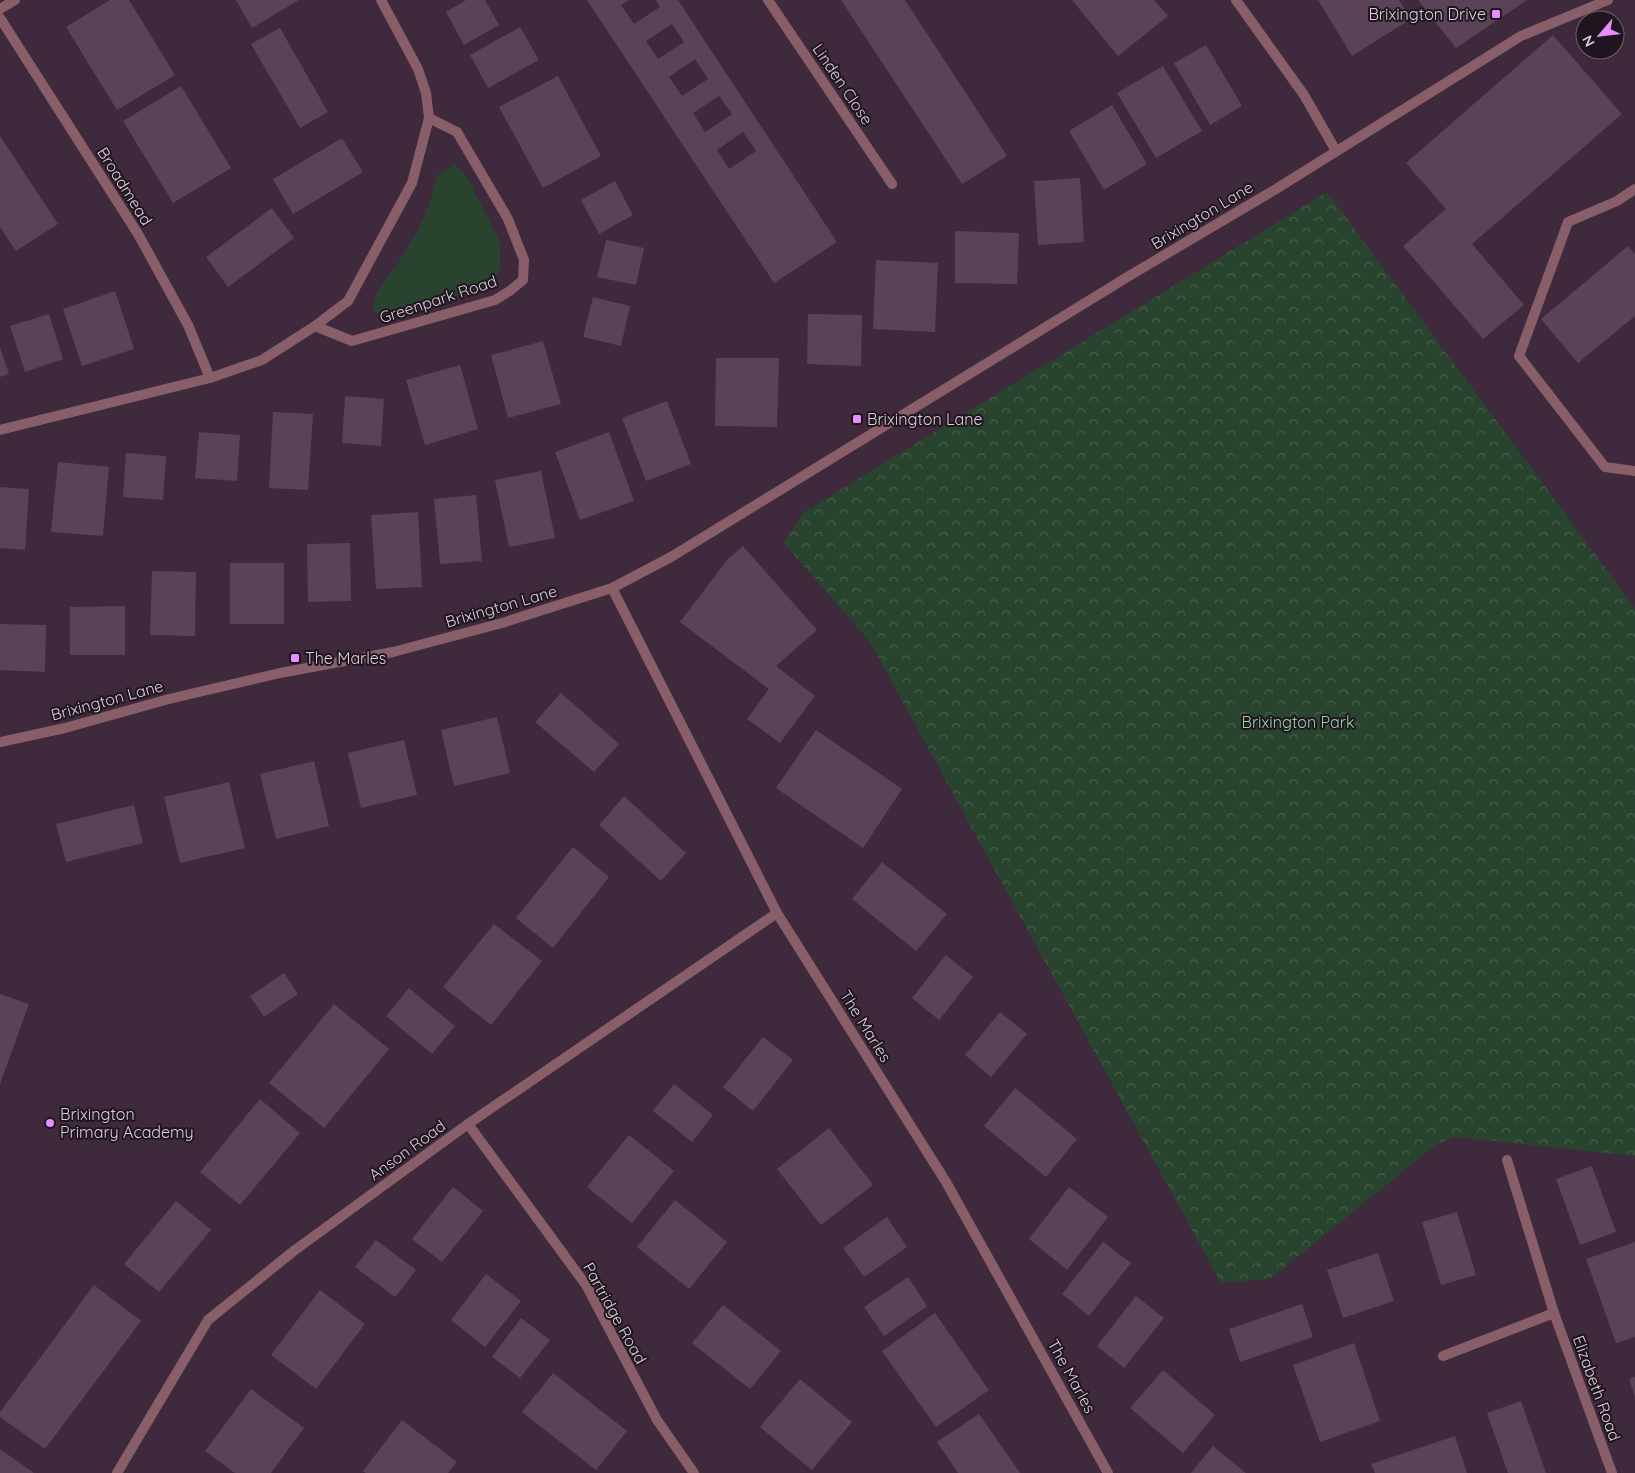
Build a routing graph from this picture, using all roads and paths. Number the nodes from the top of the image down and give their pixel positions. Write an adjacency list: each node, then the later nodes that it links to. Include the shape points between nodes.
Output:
1 (15, 0): 6 (street)
2 (381, 0): 8 (street, via 418,69 426,93)
3 (768, 0): 10 (street, Linden Close)
4 (1236, 0): 9 (street, via 1304,95)
5 (1608, 0): 9 (street, Brixington Lane, via 1521,36)
6 (0, 9)
7 (0, 18): 13 (street, Broadmead, via 138,234 188,325)
8 (429, 118): 12 (street, via 412,183 353,292 348,300); 12 (street, Greenpark Road, via 457,132 508,219 524,260 523,280 495,300 352,342)
9 (1336, 151): 16 (street, Brixington Lane, via 671,557)
10 (892, 184)
11 (1635, 189): 15 (street, via 1617,201 1568,222 1519,356 1605,468)
12 (315, 326): 13 (street, via 262,360)
13 (210, 378): 14 (street)
14 (0, 430)
15 (1635, 471)
16 (612, 588): 17 (street, Brixington Lane, via 502,623 393,652 169,699); 18 (street, The Marles)
17 (0, 742)
18 (777, 913): 19 (street, Anson Road); 25 (street, The Marles, via 946,1182)
19 (468, 1124): 23 (street, Anson Road, via 295,1250 208,1320); 24 (street, Partridge Road, via 586,1285 657,1420)
20 (1507, 1160): 21 (street, Elizabeth Road)
21 (1554, 1313): 22 (street); 26 (street, Elizabeth Road)
22 (1443, 1356)
23 (117, 1473)
24 (694, 1473)
25 (1108, 1473)
26 (1612, 1473)

